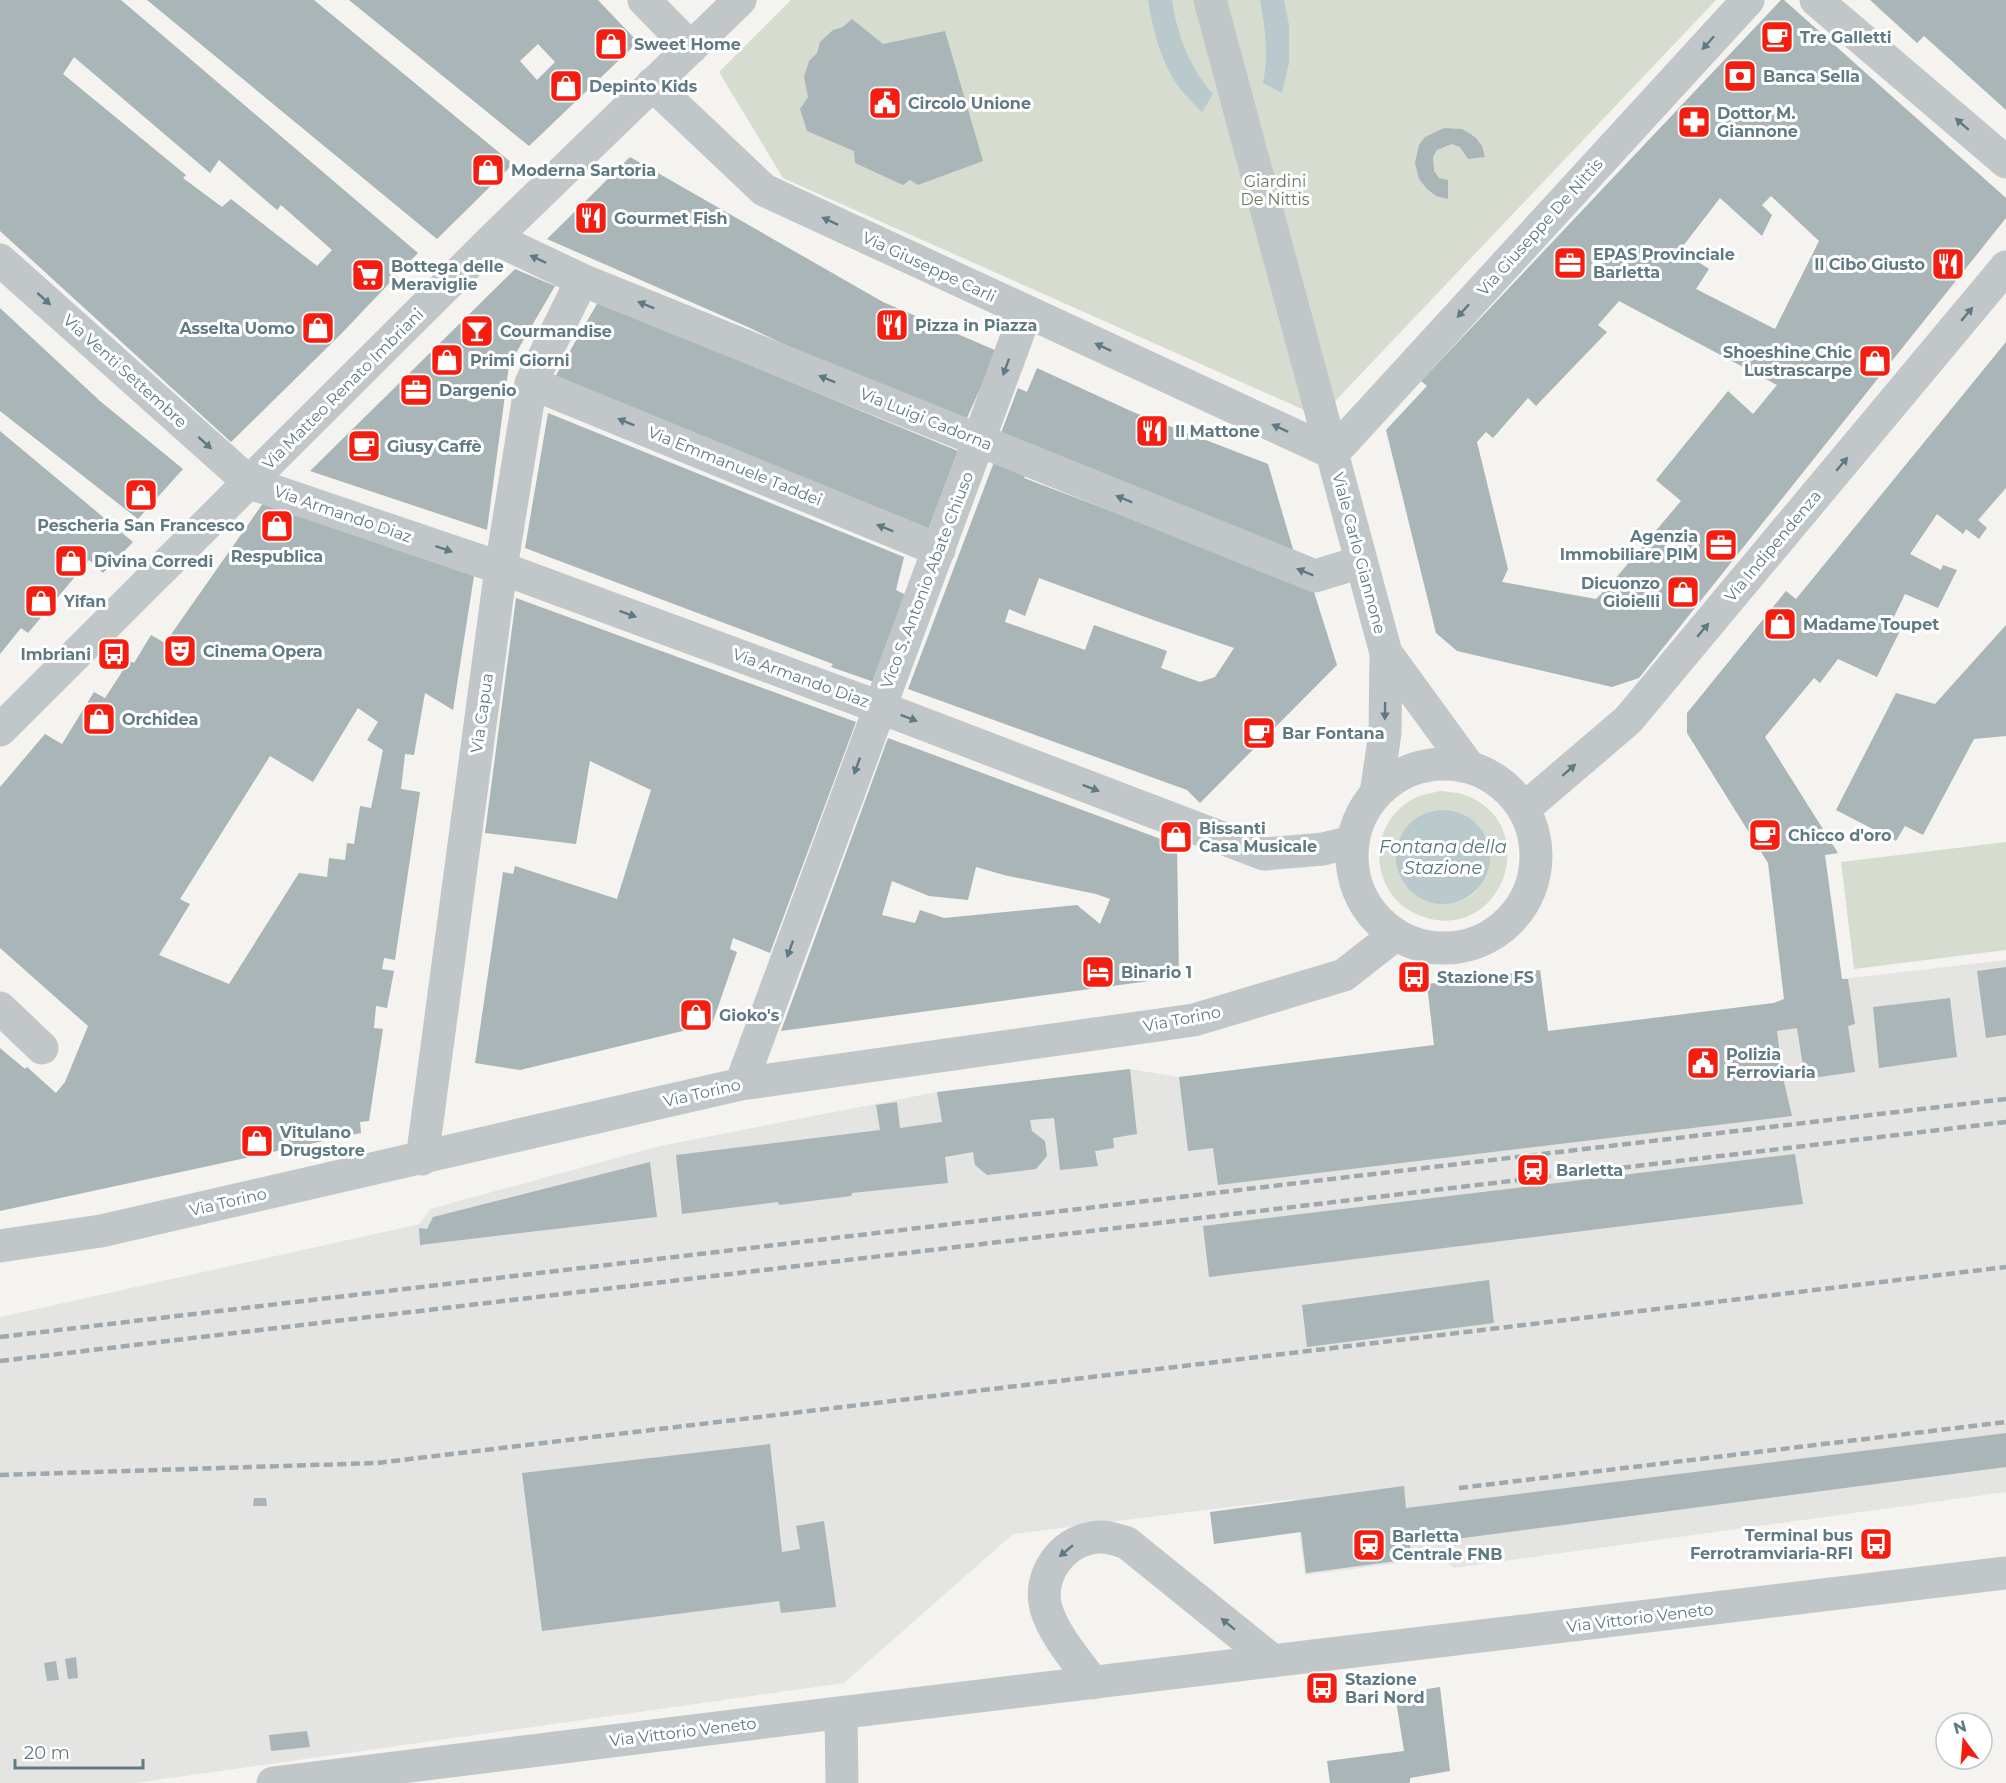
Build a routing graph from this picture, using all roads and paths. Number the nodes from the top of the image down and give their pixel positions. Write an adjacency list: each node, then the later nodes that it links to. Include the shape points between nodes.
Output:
1 (644, 0): 6 (street)
2 (740, 0): 6 (street, Via Matteo Renato Imbriani)
3 (1209, 0): 16 (street, Viale Carlo Giannone)
4 (1748, 0): 16 (street, Via Giuseppe De Nittis, one-way to 16)
5 (1816, 0): 8 (street, one-way to 5)
6 (691, 48): 7 (street, Via Matteo Renato Imbriani)
7 (652, 84): 9 (street, Via Matteo Renato Imbriani); 13 (street, Via Giuseppe Carli, one-way to 7, via 764,190)
8 (2006, 162)
9 (494, 238): 12 (street, Via Luigi Cadorna, one-way to 9); 17 (street, Via Matteo Renato Imbriani)
10 (0, 260): 17 (street, Via Venti Settembre, one-way to 17)
11 (2006, 267): 26 (street, Via Indipendenza, one-way to 11, via 1628,720)
12 (582, 279): 14 (street, Via Capua); 15 (street, Via Luigi Cadorna, one-way to 12)
13 (1026, 312): 15 (street, Vico S. Antonio Abate Chiuso, one-way to 15); 16 (street, Via Giuseppe Carli, one-way to 13)
14 (531, 383): 18 (street, Via Emmanuele Taddei, one-way to 14); 20 (street, Via Capua)
15 (978, 440): 18 (street, Vico S. Antonio Abate Chiuso); 19 (street, Via Luigi Cadorna, one-way to 15, via 1315,576)
16 (1333, 453): 19 (street, Viale Carlo Giannone)
17 (250, 483): 20 (street, Via Armando Diaz, one-way to 20); 23 (street, Via Matteo Renato Imbriani)
18 (939, 550): 22 (street, Vico S. Antonio Abate Chiuso)
19 (1361, 562): 21 (street, Viale Carlo Giannone)
20 (501, 568): 22 (street, Via Armando Diaz, one-way to 22); 32 (street, Via Capua)
21 (1386, 653): 24 (street); 25 (street, one-way to 25, via 1385,733)
22 (879, 706): 27 (street, Via Armando Diaz, one-way to 27, via 1264,854 1323,849); 31 (street, Vico S. Antonio Abate Chiuso, one-way to 31)
23 (0, 730)
24 (1469, 767): 25 (street, via 1435,764 1403,773); 26 (street, via 1491,776)
25 (1376, 794): 27 (street, via 1360,816)
26 (1525, 808): 28 (street, via 1537,849 1534,881 1521,909 1502,929 1476,943 1449,949 1420,946)
27 (1352, 842): 28 (street, via 1352,869 1360,895 1374,917)
28 (1395, 935): 31 (street, Via Torino, via 1344,975 1194,1020)
29 (0, 1008): 30 (street)
30 (42, 1048)
31 (741, 1084): 32 (street, Via Torino)
32 (422, 1159): 33 (street, Via Torino, via 101,1231)
33 (0, 1246)
34 (2006, 1573): 35 (street, Via Vittorio Veneto)
35 (1273, 1661): 36 (street, Via Vittorio Veneto); 36 (street, one-way to 36, via 1127,1543 1091,1538 1060,1555 1050,1570 1045,1589 1046,1608 1054,1626)
36 (1093, 1683): 37 (street, Via Vittorio Veneto)
37 (840, 1713): 38 (street, Via Vittorio Veneto); 39 (street)
38 (273, 1783)
39 (842, 1783)

